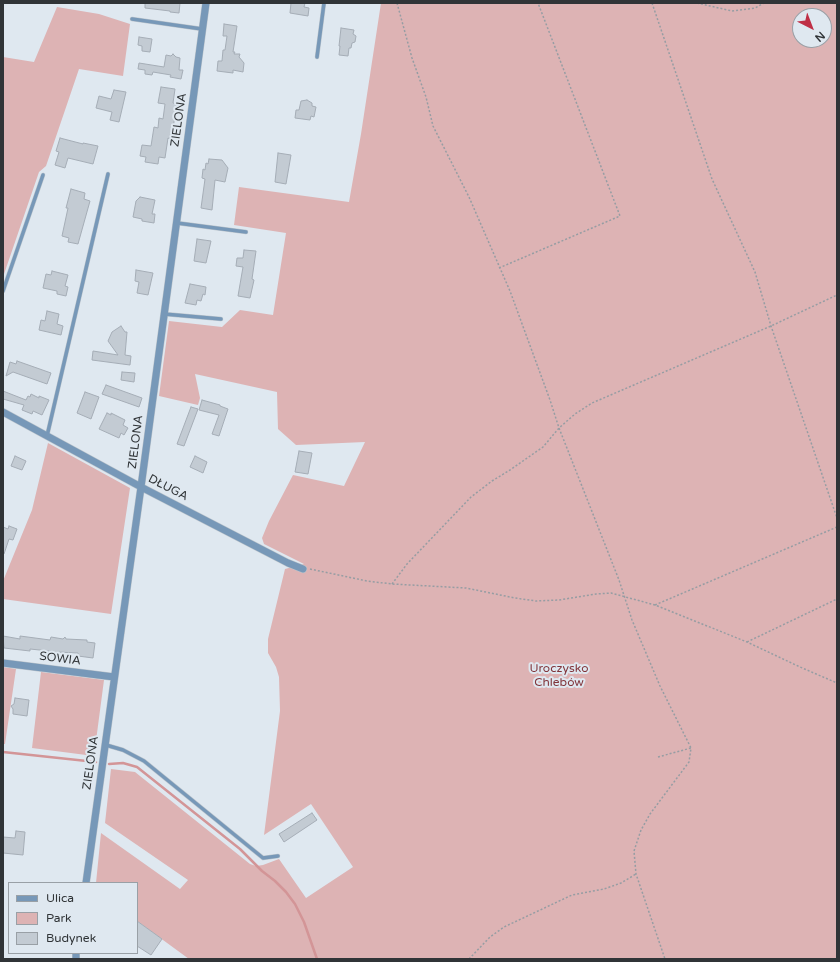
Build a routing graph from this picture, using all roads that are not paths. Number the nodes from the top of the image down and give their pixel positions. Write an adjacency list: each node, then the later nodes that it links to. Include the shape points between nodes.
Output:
1 (206, 3): 4 (street, ZIELONA)
2 (324, 3): 5 (lane)
3 (132, 19): 4 (lane)
4 (202, 29): 8 (street, ZIELONA)
5 (316, 56)
6 (108, 174): 14 (lane)
7 (43, 175): 10 (lane)
8 (176, 223): 9 (lane); 11 (street, ZIELONA)
9 (246, 232)
10 (3, 291)
11 (163, 314): 12 (lane); 15 (street, ZIELONA)
12 (221, 319)
13 (3, 412): 14 (street, DŁUGA)
14 (47, 436): 15 (street, DŁUGA)
15 (141, 487): 16 (street, DŁUGA, via 288,563); 18 (street, ZIELONA)
16 (303, 568)
17 (3, 663): 18 (street, SOWIA)
18 (114, 677): 19 (street, ZIELONA)
19 (104, 745): 20 (lane, via 123,750 144,761 263,858); 21 (street, ZIELONA)
20 (278, 856)
21 (86, 882)

